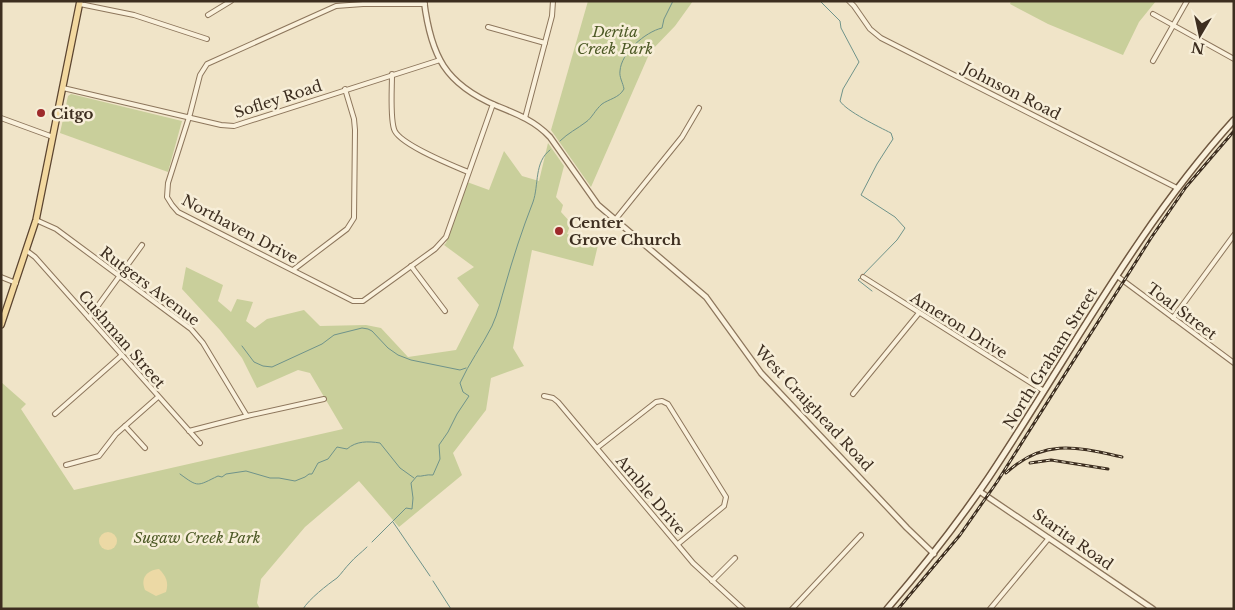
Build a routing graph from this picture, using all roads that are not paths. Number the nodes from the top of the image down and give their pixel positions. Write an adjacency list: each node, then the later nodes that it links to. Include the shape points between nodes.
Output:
1 (230, 1): 8 (street)
2 (553, 1): 12 (street)
3 (849, 1): 27 (street, Johnson Road, via 881,38)
4 (1187, 1): 9 (street)
5 (425, 2): 14 (street, West Craighead Road); 22 (street, Northaven Drive, via 336,6 211,62 200,75)
6 (80, 3): 11 (street, via 134,15); 17 (main road)
7 (1153, 14): 9 (street)
8 (208, 15)
9 (1173, 25): 13 (street); 15 (street)
10 (488, 27): 12 (street)
11 (207, 39)
12 (545, 43): 23 (street)
13 (1234, 59)
14 (440, 60): 16 (street, Sofley Road); 19 (street, West Craighead Road, via 460,86)
15 (1153, 61)
16 (392, 74): 18 (street, Sofley Road); 26 (street, via 395,133 428,154)
17 (63, 88): 22 (street, Sofley Road); 25 (main road)
18 (345, 90): 22 (street, Sofley Road, via 234,126); 34 (street, via 355,130 354,218 347,228)
19 (493, 104): 23 (street, West Craighead Road); 26 (street, Northaven Drive)
20 (699, 108): 29 (street, via 682,137)
21 (1, 118): 25 (street)
22 (189, 118): 34 (street, Northaven Drive, via 167,187 172,205 178,212)
23 (525, 118): 29 (street, West Craighead Road, via 550,137 590,196)
24 (1234, 120): 27 (main road, North Graham Street)
25 (53, 137): 28 (main road)
26 (468, 172): 33 (street, Northaven Drive, via 446,237 438,247)
27 (1177, 188): 36 (main road, North Graham Street)
28 (36, 220): 32 (main road); 35 (street, Rutgers Avenue, via 56,229)
29 (615, 220): 64 (street, West Craighead Road, via 706,297 761,373)
30 (1234, 235): 43 (street)
31 (142, 245): 35 (street)
32 (27, 251): 39 (main road); 42 (street, Cushman Street)
33 (411, 266): 34 (street, Northaven Drive, via 360,302); 40 (street)
34 (293, 270)
35 (120, 276): 42 (street); 53 (street, Rutgers Avenue, via 196,334)
36 (1117, 276): 43 (street, Toal Street); 47 (main road, North Graham Street)
37 (1, 277): 39 (street)
38 (863, 277): 41 (street, Ameron Drive)
39 (16, 283): 44 (main road)
40 (445, 311)
41 (919, 314): 47 (street, Ameron Drive); 48 (street)
42 (89, 318): 45 (street, Cushman Street)
43 (1173, 318): 46 (street, Toal Street)
44 (1, 325)
45 (122, 355): 49 (street, Cushman Street); 52 (street)
46 (1234, 363)
47 (1044, 391): 60 (main road, North Graham Street)
48 (853, 394)
49 (158, 396): 54 (street); 55 (street, Cushman Street)
50 (544, 396): 58 (street, Amble Drive, via 553,398)
51 (324, 399): 53 (street)
52 (55, 414)
53 (247, 416): 55 (street)
54 (124, 426): 57 (street); 59 (street, via 99,456)
55 (189, 431): 56 (street, Cushman Street)
56 (200, 444)
57 (144, 448)
58 (597, 448): 63 (street, Amble Drive); 63 (street, via 656,402 661,400 668,404 726,496 724,506)
59 (66, 465)
60 (979, 491): 62 (street, Starita Road); 64 (main road, North Graham Street)
61 (860, 535): 68 (street)
62 (1049, 538): 70 (street); 71 (street, Starita Road)
63 (678, 544): 66 (street, Amble Drive)
64 (934, 554): 69 (main road, North Graham Street)
65 (735, 558): 66 (street)
66 (712, 581): 67 (street, Amble Drive)
67 (743, 609)
68 (792, 609)
69 (887, 609)
70 (990, 609)
71 (1153, 609)

